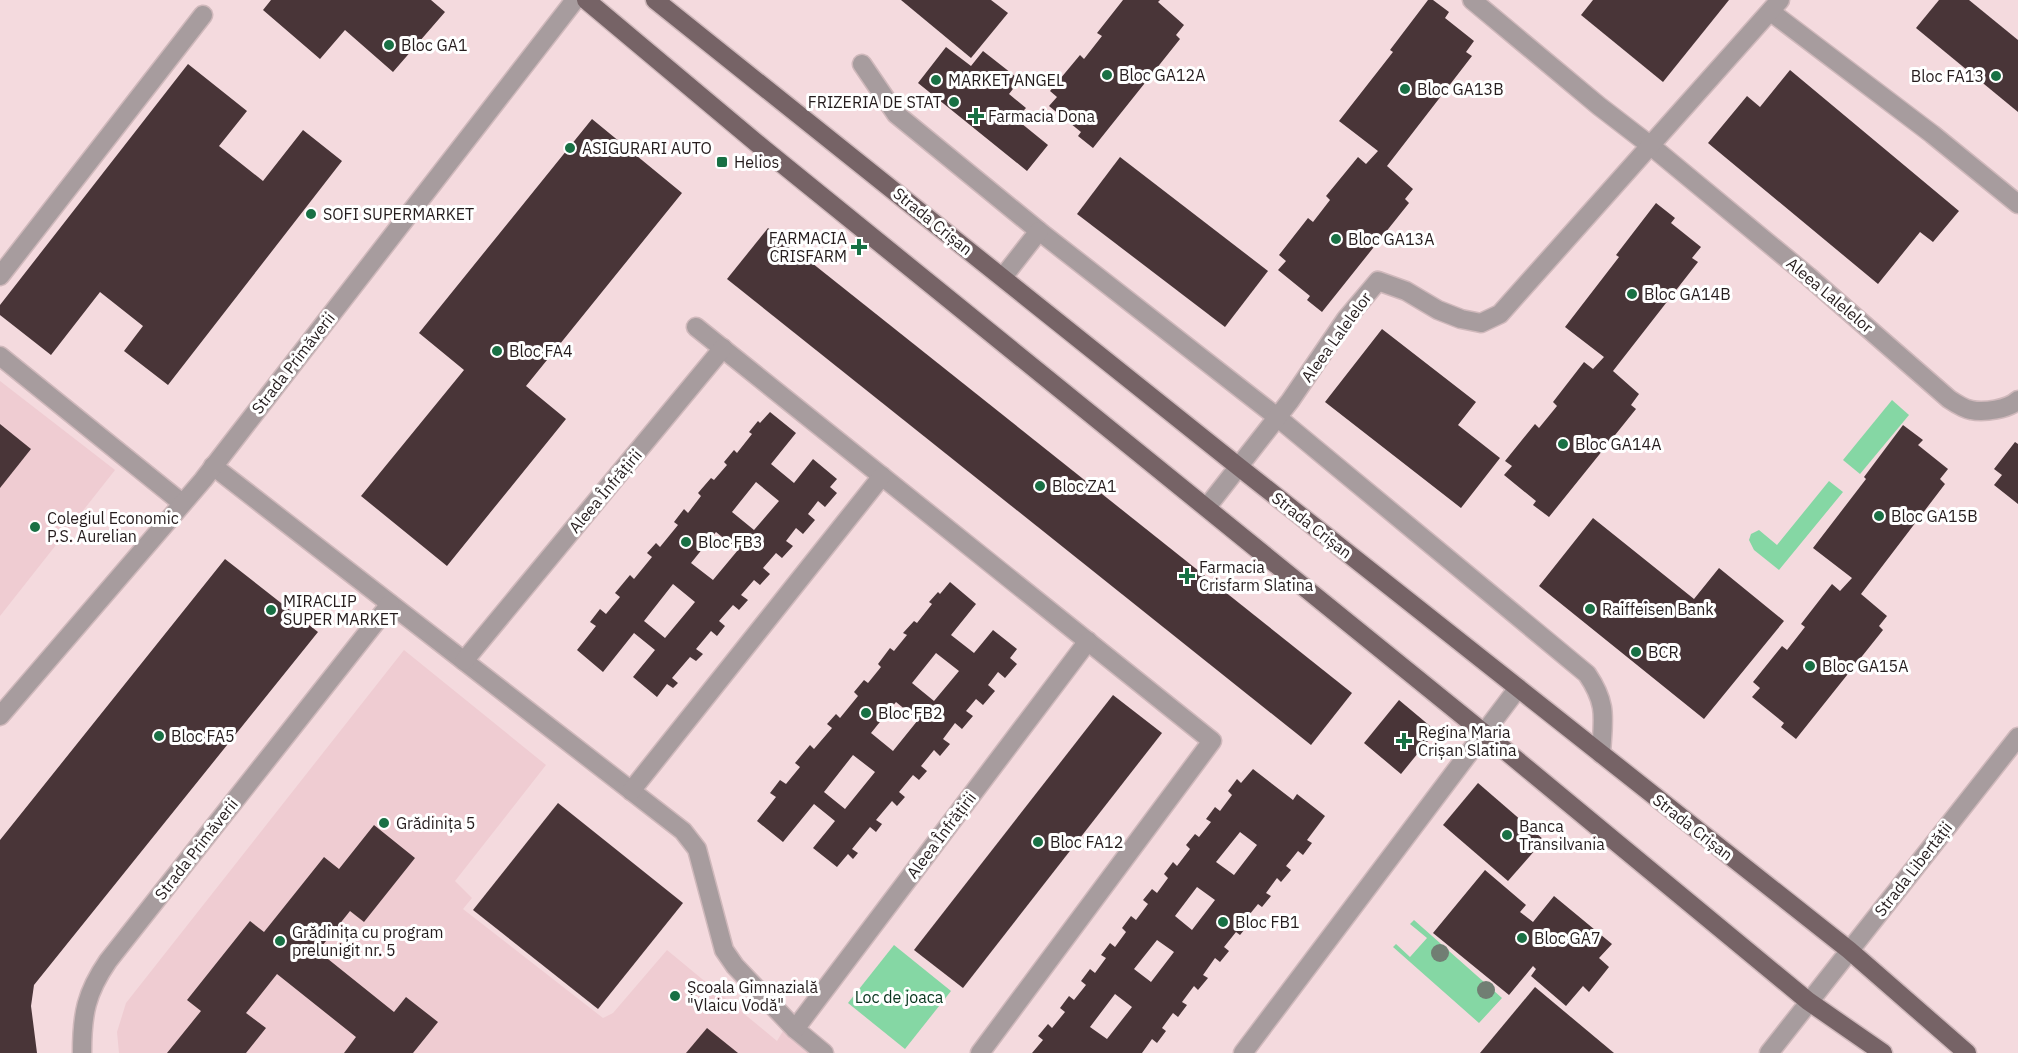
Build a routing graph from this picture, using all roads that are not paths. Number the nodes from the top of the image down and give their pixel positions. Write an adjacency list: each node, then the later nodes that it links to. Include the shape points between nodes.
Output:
1 (575, 0): 18 (street, Strada Primăverii)
2 (586, 0): 22 (main road)
3 (655, 0): 12 (main road, Strada Crișan)
4 (1472, 0): 8 (street, Aleea Lalelelor)
5 (1776, 6): 8 (street, Aleea Lalelelor); 9 (street, Aleea Lalelelor)
6 (203, 15): 11 (street)
7 (862, 64): 10 (street, via 896,114)
8 (1651, 146): 16 (street, Aleea Lalelelor, via 1949,399 1970,410 2013,405); 17 (street, Aleea Lalelelor, via 1500,314 1481,323 1461,320 1406,291 1378,282 1346,319)
9 (2018, 204)
10 (1039, 231): 12 (street); 17 (street)
11 (0, 276)
12 (1003, 277): 19 (main road, Strada Crișan)
13 (696, 327): 14 (street)
14 (723, 348): 20 (street); 25 (street, Aleea Înfrățirii)
15 (0, 356): 21 (street)
16 (2018, 400)
17 (1277, 417): 19 (street, Aleea Lalelelor); 30 (street, via 1587,674 1604,708)
18 (213, 466): 21 (street, Strada Primăverii); 23 (street)
19 (1239, 467): 22 (street, Aleea Lalelelor); 26 (main road, Strada Crișan)
20 (882, 476): 24 (street); 31 (street)
21 (182, 503): 27 (street, Strada Primăverii)
22 (1207, 507): 28 (main road)
23 (390, 604): 25 (street); 35 (street, Strada Primăverii, via 108,961 84,1010)
24 (1088, 642): 34 (street, Aleea Înfrățirii); 37 (street, via 1212,741)
25 (464, 661): 31 (street)
26 (1518, 688): 28 (street); 30 (main road, Strada Crișan)
27 (0, 716)
28 (1484, 733): 33 (main road); 38 (street)
29 (2018, 737): 32 (street, Strada Libertății)
30 (1601, 754): 32 (main road, Strada Crișan)
31 (631, 791): 34 (street, via 683,831 697,849 724,950)
32 (1849, 950): 33 (street, Strada Libertății); 41 (main road, Strada Crișan)
33 (1808, 1001): 39 (street, Strada Libertății); 40 (main road)
34 (795, 1029): 36 (street)
35 (82, 1053)
36 (824, 1053)
37 (980, 1053)
38 (1244, 1053)
39 (1769, 1053)
40 (1883, 1053)
41 (1967, 1053)

